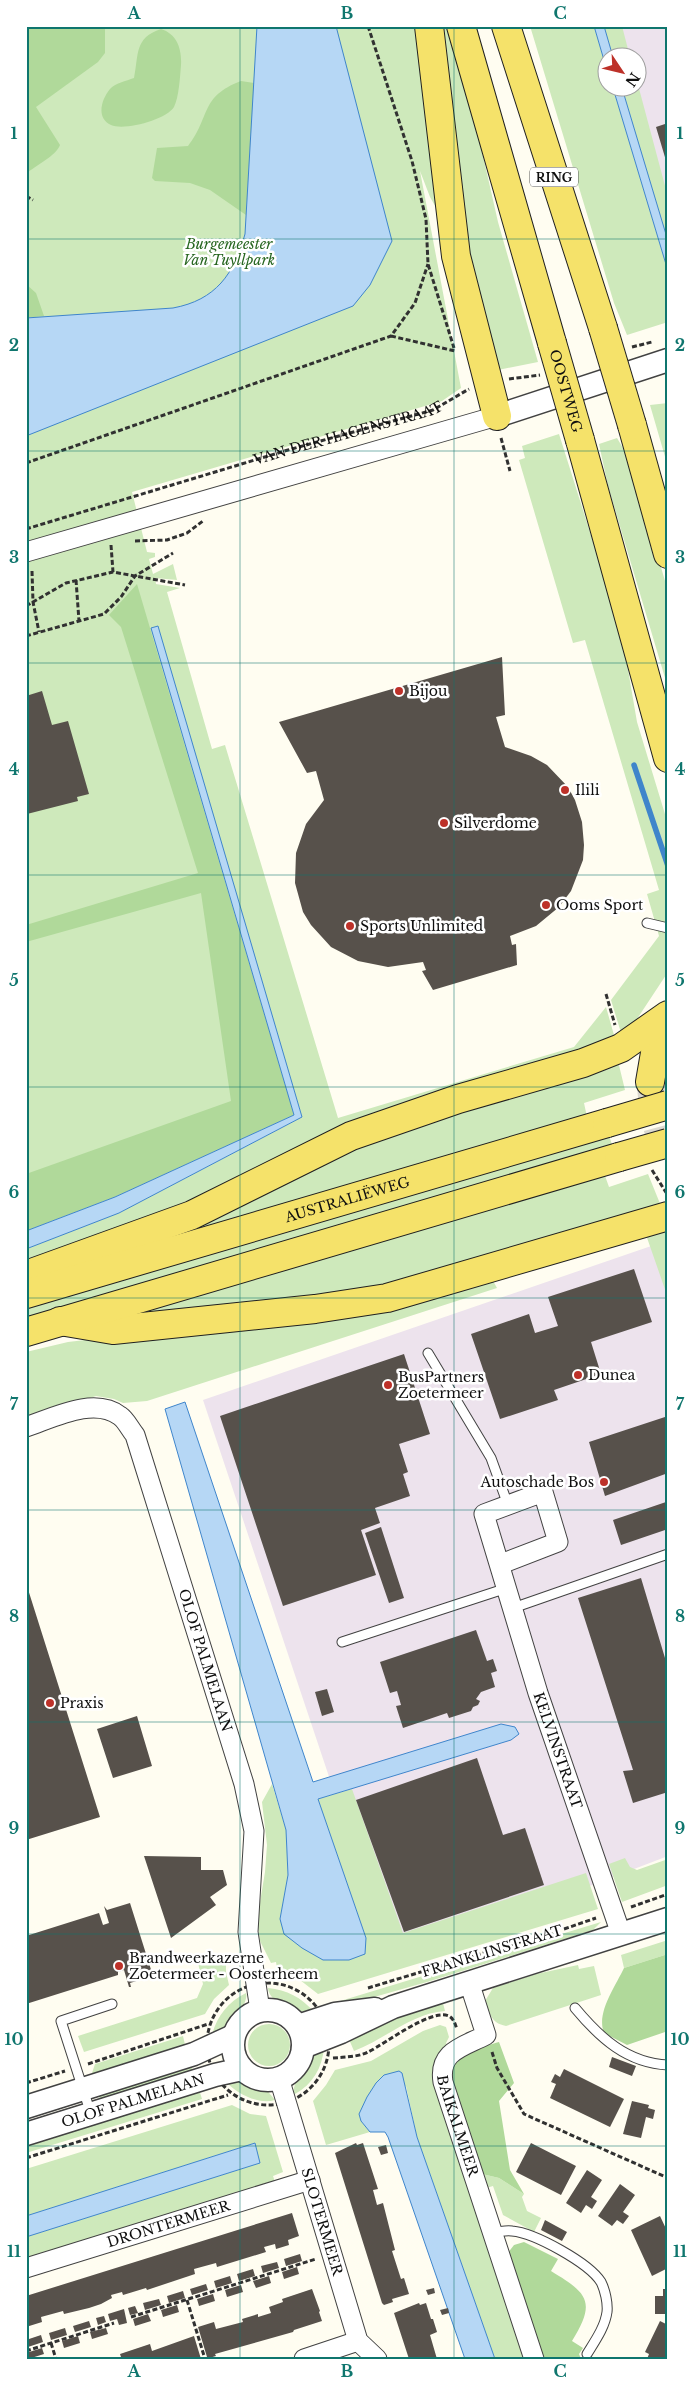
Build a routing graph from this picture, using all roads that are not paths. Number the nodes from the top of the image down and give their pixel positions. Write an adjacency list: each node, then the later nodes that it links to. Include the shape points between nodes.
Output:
1 (429, 26): 5 (main road, via 456,256)
2 (461, 26): 8 (main road, OOSTWEG, bridge)
3 (506, 26): 7 (main road, RING, bridge, via 603,328)
4 (664, 350): 5 (street, VAN DER HAGENSTRAAT)
5 (498, 425): 6 (street, VAN DER HAGENSTRAAT)
6 (26, 552)
7 (668, 554)
8 (668, 758)
9 (647, 923): 10 (lane)
10 (668, 928)
11 (668, 1017): 12 (main road, via 656,1047); 16 (main road, via 621,1048 351,1136 192,1215)
12 (650, 1082)
13 (668, 1105): 17 (main road, AUSTRALIËWEG, bridge)
14 (668, 1143): 18 (main road, bridge)
15 (668, 1216): 18 (main road, via 387,1298 315,1309 113,1330)
16 (26, 1275)
17 (26, 1294)
18 (60, 1322): 19 (main road)
19 (26, 1332)
20 (428, 1353): 22 (lane, via 491,1458)
21 (26, 1427): 33 (street, OLOF PALMELAAN, via 87,1408 108,1410 121,1416 135,1435 244,1784 254,1831 248,1932)
22 (508, 1505): 24 (street, KELVINSTRAAT, via 484,1514); 24 (street, KELVINSTRAAT, via 543,1492 558,1542)
23 (668, 1554): 26 (lane)
24 (500, 1564): 25 (street, KELVINSTRAAT)
25 (507, 1588): 26 (street, KELVINSTRAAT); 27 (lane)
26 (513, 1608): 29 (street, KELVINSTRAAT, via 538,1694)
27 (342, 1642)
28 (668, 1919): 29 (street, FRANKLINSTRAAT)
29 (621, 1934): 30 (street, FRANKLINSTRAAT)
30 (468, 1982): 35 (street, FRANKLINSTRAAT, via 393,2007 335,2014); 44 (street, BAIKALMEER, via 486,2035 450,2053 442,2072)
31 (112, 2004): 39 (lane, via 61,2021)
32 (575, 2008): 36 (lane, via 608,2043 652,2064)
33 (260, 2010): 34 (street, via 248,2015); 35 (street, via 270,2009 291,2018)
34 (233, 2036): 37 (street, via 234,2054); 39 (street, OLOF PALMELAAN, via 194,2054)
35 (300, 2036): 38 (street, via 296,2066)
36 (668, 2064)
37 (242, 2070): 38 (street, via 259,2079); 41 (street, OLOF PALMELAAN, via 215,2075)
38 (280, 2078): 43 (street, SLOTERMEER)
39 (83, 2089): 40 (street, OLOF PALMELAAN); 41 (lane)
40 (26, 2107)
41 (91, 2114): 42 (street, OLOF PALMELAAN)
42 (26, 2134)
43 (310, 2180): 45 (street, DRONTERMEER); 46 (street, SLOTERMEER)
44 (493, 2232): 47 (lane, via 511,2230 532,2236 589,2270 600,2282 607,2312 602,2329); 50 (street, BAIKALMEER)
45 (26, 2268)
46 (358, 2341): 48 (street); 49 (street)
47 (587, 2354)
48 (304, 2359)
49 (377, 2359)
50 (534, 2359)

